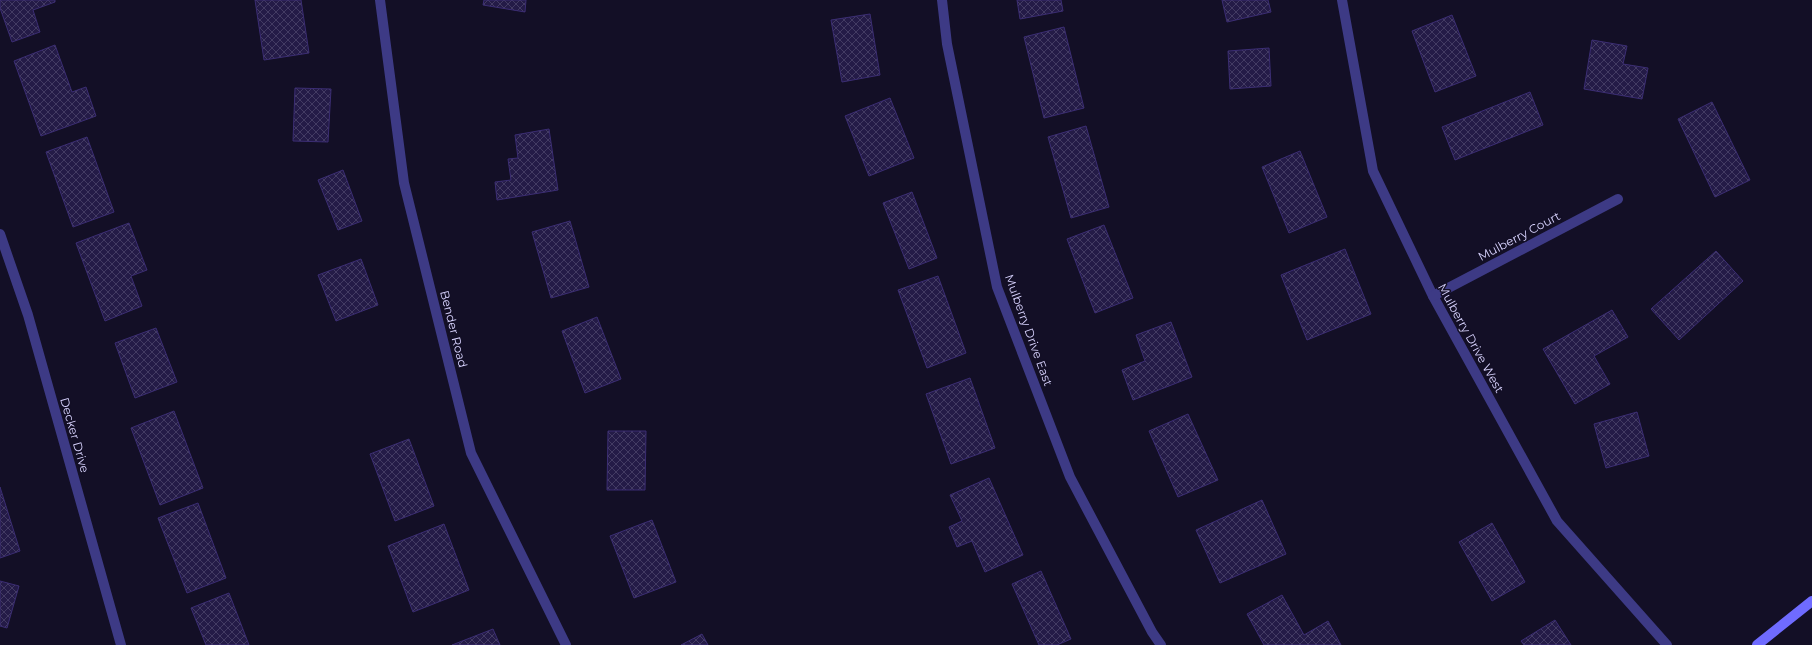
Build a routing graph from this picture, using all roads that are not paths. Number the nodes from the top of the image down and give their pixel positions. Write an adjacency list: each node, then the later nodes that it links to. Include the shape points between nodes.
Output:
1 (380, 0): 9 (street, Bender Road, via 404,183 471,453)
2 (942, 0): 10 (street, Mulberry Drive East, via 947,44 997,287 1070,477)
3 (1342, 0): 6 (street, Mulberry Drive West, via 1373,171)
4 (1618, 199): 6 (street, Mulberry Court)
5 (0, 234): 8 (street, Decker Drive, via 28,315)
6 (1433, 296): 11 (street, Mulberry Drive West, via 1557,521)
7 (1812, 601): 12 (street)
8 (121, 645)
9 (566, 645)
10 (1161, 645)
11 (1667, 645)
12 (1758, 645)

